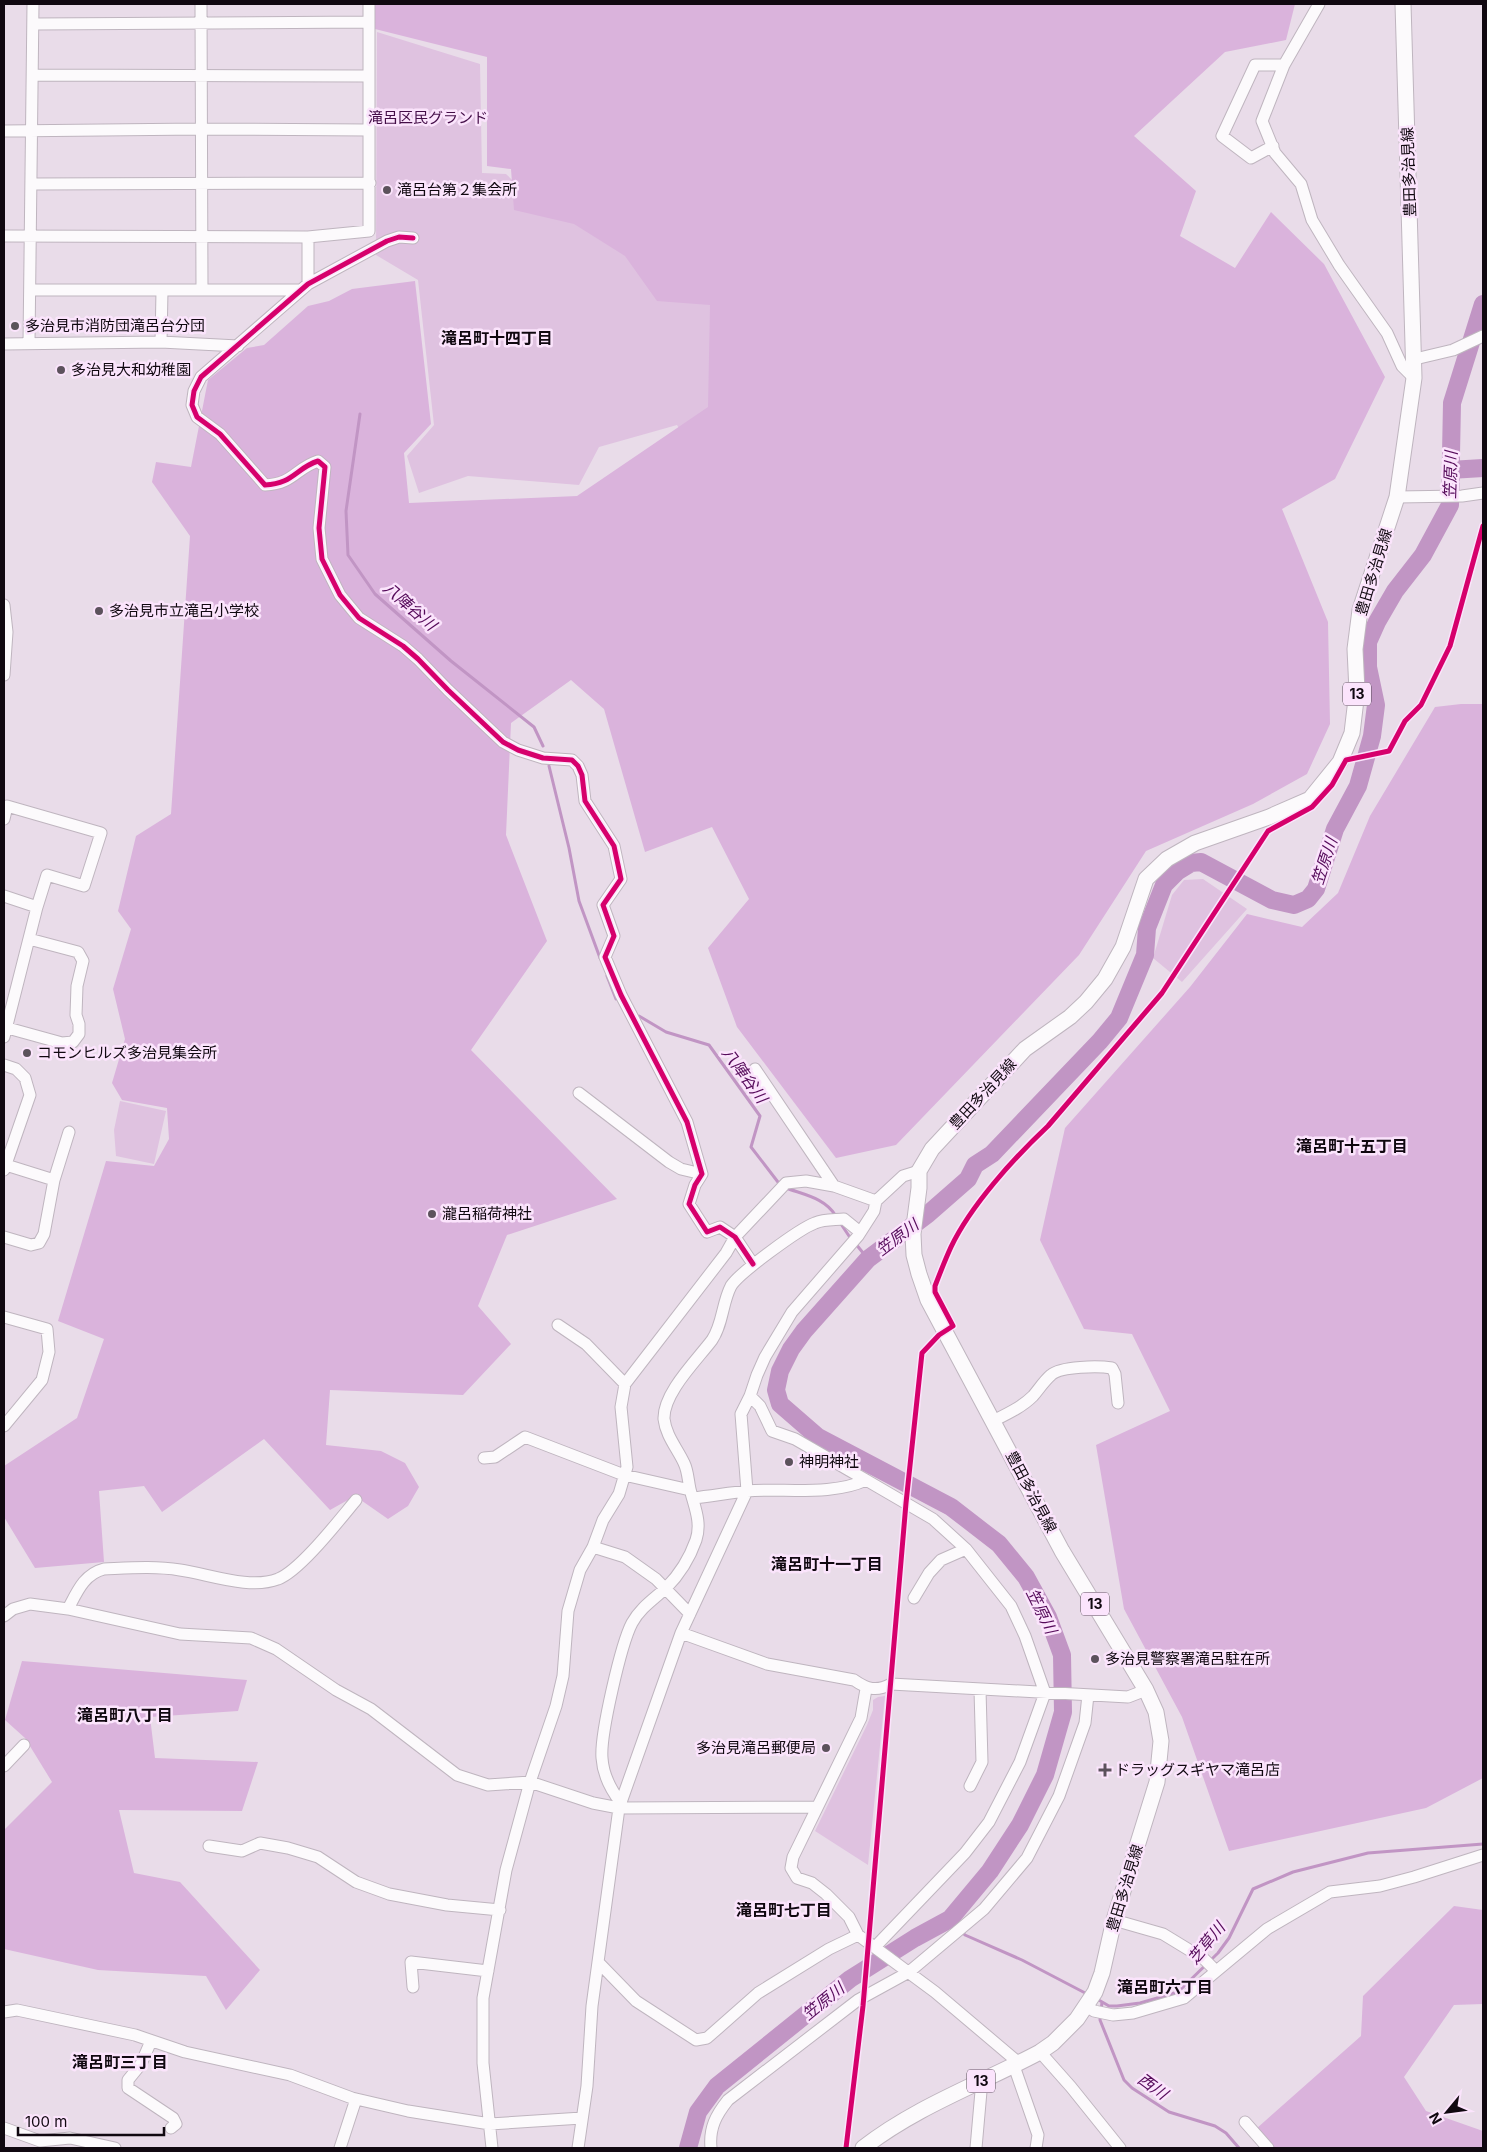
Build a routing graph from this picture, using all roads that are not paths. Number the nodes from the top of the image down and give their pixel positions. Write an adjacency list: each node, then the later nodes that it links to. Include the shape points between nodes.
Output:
1 (33, 4): 8 (street)
2 (201, 4): 6 (street)
3 (369, 4): 7 (street)
4 (1318, 4): 9 (street)
5 (1403, 4): 35 (main road, 豊田多治見線 / 13)
6 (201, 22): 7 (street); 8 (street); 11 (street)
7 (369, 22): 12 (street)
8 (34, 24): 10 (street)
9 (1284, 64): 17 (street, via 1262,120); 17 (street, via 1255,65 1222,136 1251,158)
10 (34, 75): 11 (street); 16 (street)
11 (200, 75): 12 (street); 13 (street)
12 (369, 76): 14 (street)
13 (200, 129): 14 (street); 16 (street); 18 (street)
14 (368, 130): 19 (street)
15 (4, 131): 16 (street)
16 (33, 131): 20 (street)
17 (1273, 146): 36 (street, via 1275,153 1301,184 1312,220 1321,235 1387,333 1402,366)
18 (201, 183): 19 (street); 20 (street); 24 (street)
19 (370, 183): 23 (street, via 369,231)
20 (32, 184): 22 (street)
21 (4, 236): 22 (street)
22 (31, 236): 24 (street); 27 (street)
23 (308, 237): 24 (street); 26 (street)
24 (200, 238): 28 (street)
25 (413, 238): 26 (street, via 399,237 387,241)
26 (304, 287): 28 (street); 34 (street)
27 (30, 290): 29 (street); 32 (street)
28 (202, 290): 29 (street)
29 (162, 291): 31 (street)
30 (1483, 336): 35 (street, via 1454,350)
31 (161, 342): 32 (street); 34 (street)
32 (29, 343): 33 (street)
33 (4, 344)
34 (238, 346): 52 (street, via 201,377 192,405 197,417 220,434 265,486 279,485 318,461 324,467 319,528 322,559 340,595 359,618 403,646 503,742 543,758 572,760 578,766 584,800 614,846 621,879 603,905 614,936 606,957 621,995 687,1122)
35 (1415, 360): 36 (main road, 豊田多治見線 / 13)
36 (1414, 378): 38 (main road, 豊田多治見線 / 13)
37 (1483, 493): 38 (street)
38 (1398, 497): 51 (main road, 豊田多治見線 / 13, via 1360,610 1352,733 1340,762 1310,799 1269,817 1194,842 1167,859 1146,880 1124,947 1105,979 1070,1017 1025,1049 991,1083 932,1149)
39 (4, 605): 40 (street, via 7,632)
40 (4, 675)
41 (4, 819): 43 (street, via 7,806 101,833 84,886 47,875)
42 (4, 896): 43 (street)
43 (37, 907): 44 (street)
44 (29, 939): 45 (street); 45 (street, via 78,952 83,961 77,986 79,1034 73,1042 62,1044)
45 (5, 1031)
46 (4, 1064): 50 (street, via 26,1078 30,1095)
47 (755, 1069): 54 (street)
48 (579, 1093): 52 (street, via 668,1162)
49 (69, 1132): 53 (street)
50 (5, 1168): 53 (street)
51 (919, 1171): 55 (street, via 903,1176); 65 (main road, 豊田多治見線 / 13, via 913,1234 919,1274 928,1300)
52 (702, 1174): 57 (street, via 689,1204 707,1232 720,1227)
53 (54, 1180): 56 (street, via 44,1234 39,1243 31,1245)
54 (834, 1186): 55 (street); 57 (street, via 806,1181 781,1187)
55 (876, 1201): 58 (street, via 874,1211)
56 (4, 1237)
57 (735, 1237): 59 (street); 62 (street)
58 (856, 1237): 59 (street, via 844,1218 824,1219 812,1223); 63 (street, via 792,1312 761,1366)
59 (753, 1264): 71 (street, via 731,1286 714,1337 667,1402 664,1416 666,1432 685,1466)
60 (4, 1317): 66 (street, via 48,1329 49,1352 42,1380)
61 (558, 1324): 62 (street, via 586,1344)
62 (625, 1384): 68 (street, via 621,1407 627,1467)
63 (750, 1396): 69 (street, via 760,1406 772,1431 795,1439); 70 (street, via 741,1414)
64 (1118, 1403): 65 (street, via 1112,1368 1058,1371 1051,1374 1032,1397)
65 (993, 1421): 83 (main road, 豊田多治見線 / 13, via 1062,1551)
66 (5, 1423)
67 (484, 1458): 68 (street, via 495,1457 526,1438)
68 (624, 1476): 71 (street); 73 (street, via 619,1494 603,1520)
69 (866, 1480): 70 (street, via 855,1485 826,1488); 74 (street, via 927,1514)
70 (747, 1491): 71 (street); 78 (street)
71 (692, 1494): 75 (street, via 699,1522 696,1539 679,1572)
72 (356, 1500): 77 (street, via 322,1540 279,1579 236,1581 179,1569 104,1569 93,1572 82,1583)
73 (593, 1547): 75 (street, via 625,1557); 88 (street, via 580,1570 568,1611 563,1676)
74 (966, 1549): 76 (street, via 941,1560); 84 (street, via 1011,1606)
75 (665, 1588): 78 (street); 90 (street, via 651,1599 632,1623 603,1734 602,1761)
76 (914, 1598)
77 (68, 1609): 79 (street, via 30,1604 13,1609); 88 (street, via 180,1634 251,1638 276,1649 336,1690 371,1709 457,1775 488,1785)
78 (690, 1614): 80 (street)
79 (4, 1616)
80 (681, 1633): 81 (street, via 767,1664 854,1680); 90 (street)
81 (866, 1689): 82 (street, via 884,1688 891,1684); 91 (street, via 861,1718)
82 (980, 1690): 84 (street); 89 (street, via 982,1762)
83 (1146, 1690): 85 (street, via 1128,1697); 95 (main road, 豊田多治見線 / 13, via 1156,1712 1161,1741 1158,1782)
84 (1045, 1693): 85 (street); 97 (street, via 1020,1762 989,1822 965,1853)
85 (1088, 1695): 101 (street, via 1082,1732 1059,1796 1021,1865 984,1909)
86 (24, 1745): 87 (street)
87 (4, 1766)
88 (530, 1782): 90 (street, via 593,1803); 94 (street, via 506,1870)
89 (970, 1786)
90 (620, 1806): 91 (street); 98 (street)
91 (816, 1807): 96 (street, via 791,1868 797,1878 812,1883 826,1894 849,1917)
92 (209, 1846): 94 (street, via 242,1851 260,1843 288,1848 318,1857 356,1882 389,1894 447,1905)
93 (1483, 1855): 99 (street, via 1414,1878 1330,1892)
94 (500, 1910): 100 (street)
95 (1114, 1920): 99 (street, via 1163,1934); 103 (main road, 豊田多治見線 / 13, via 1102,1973)
96 (858, 1935): 97 (street); 98 (street, via 758,1992 706,2038 696,2040 636,2002)
97 (875, 1947): 101 (street)
98 (599, 1963): 110 (street)
99 (1211, 1965): 103 (street, via 1184,1998 1133,2013 1106,2014)
100 (488, 1971): 102 (street, via 411,1962); 112 (street, via 482,1998 483,2063)
101 (909, 1972): 107 (street); 119 (street, via 858,2000 734,2094 714,2120)
102 (412, 1987)
103 (1091, 2003): 106 (main road, 豊田多治見線 / 13, via 1065,2032)
104 (4, 2012): 105 (street, via 17,2010)
105 (151, 2040): 109 (street, via 184,2052 290,2075); 114 (street, via 141,2064 128,2080 128,2088 173,2118 176,2124)
106 (1040, 2052): 107 (main road, 豊田多治見線 / 13); 123 (street)
107 (1017, 2064): 108 (main road, 豊田多治見線 / 13); 122 (street, via 1038,2135)
108 (982, 2080): 120 (main road, 豊田多治見線 / 13, via 922,2108 888,2128); 121 (street)
109 (356, 2099): 112 (street); 116 (street)
110 (582, 2118): 112 (street); 118 (street)
111 (1245, 2122): 124 (street)
112 (490, 2124): 117 (street)
113 (4, 2128): 115 (street, via 40,2141 70,2138)
114 (172, 2128)
115 (115, 2148)
116 (340, 2148)
117 (492, 2148)
118 (578, 2148)
119 (711, 2148)
120 (863, 2148)
121 (976, 2148)
122 (1036, 2148)
123 (1120, 2148)
124 (1268, 2148)

